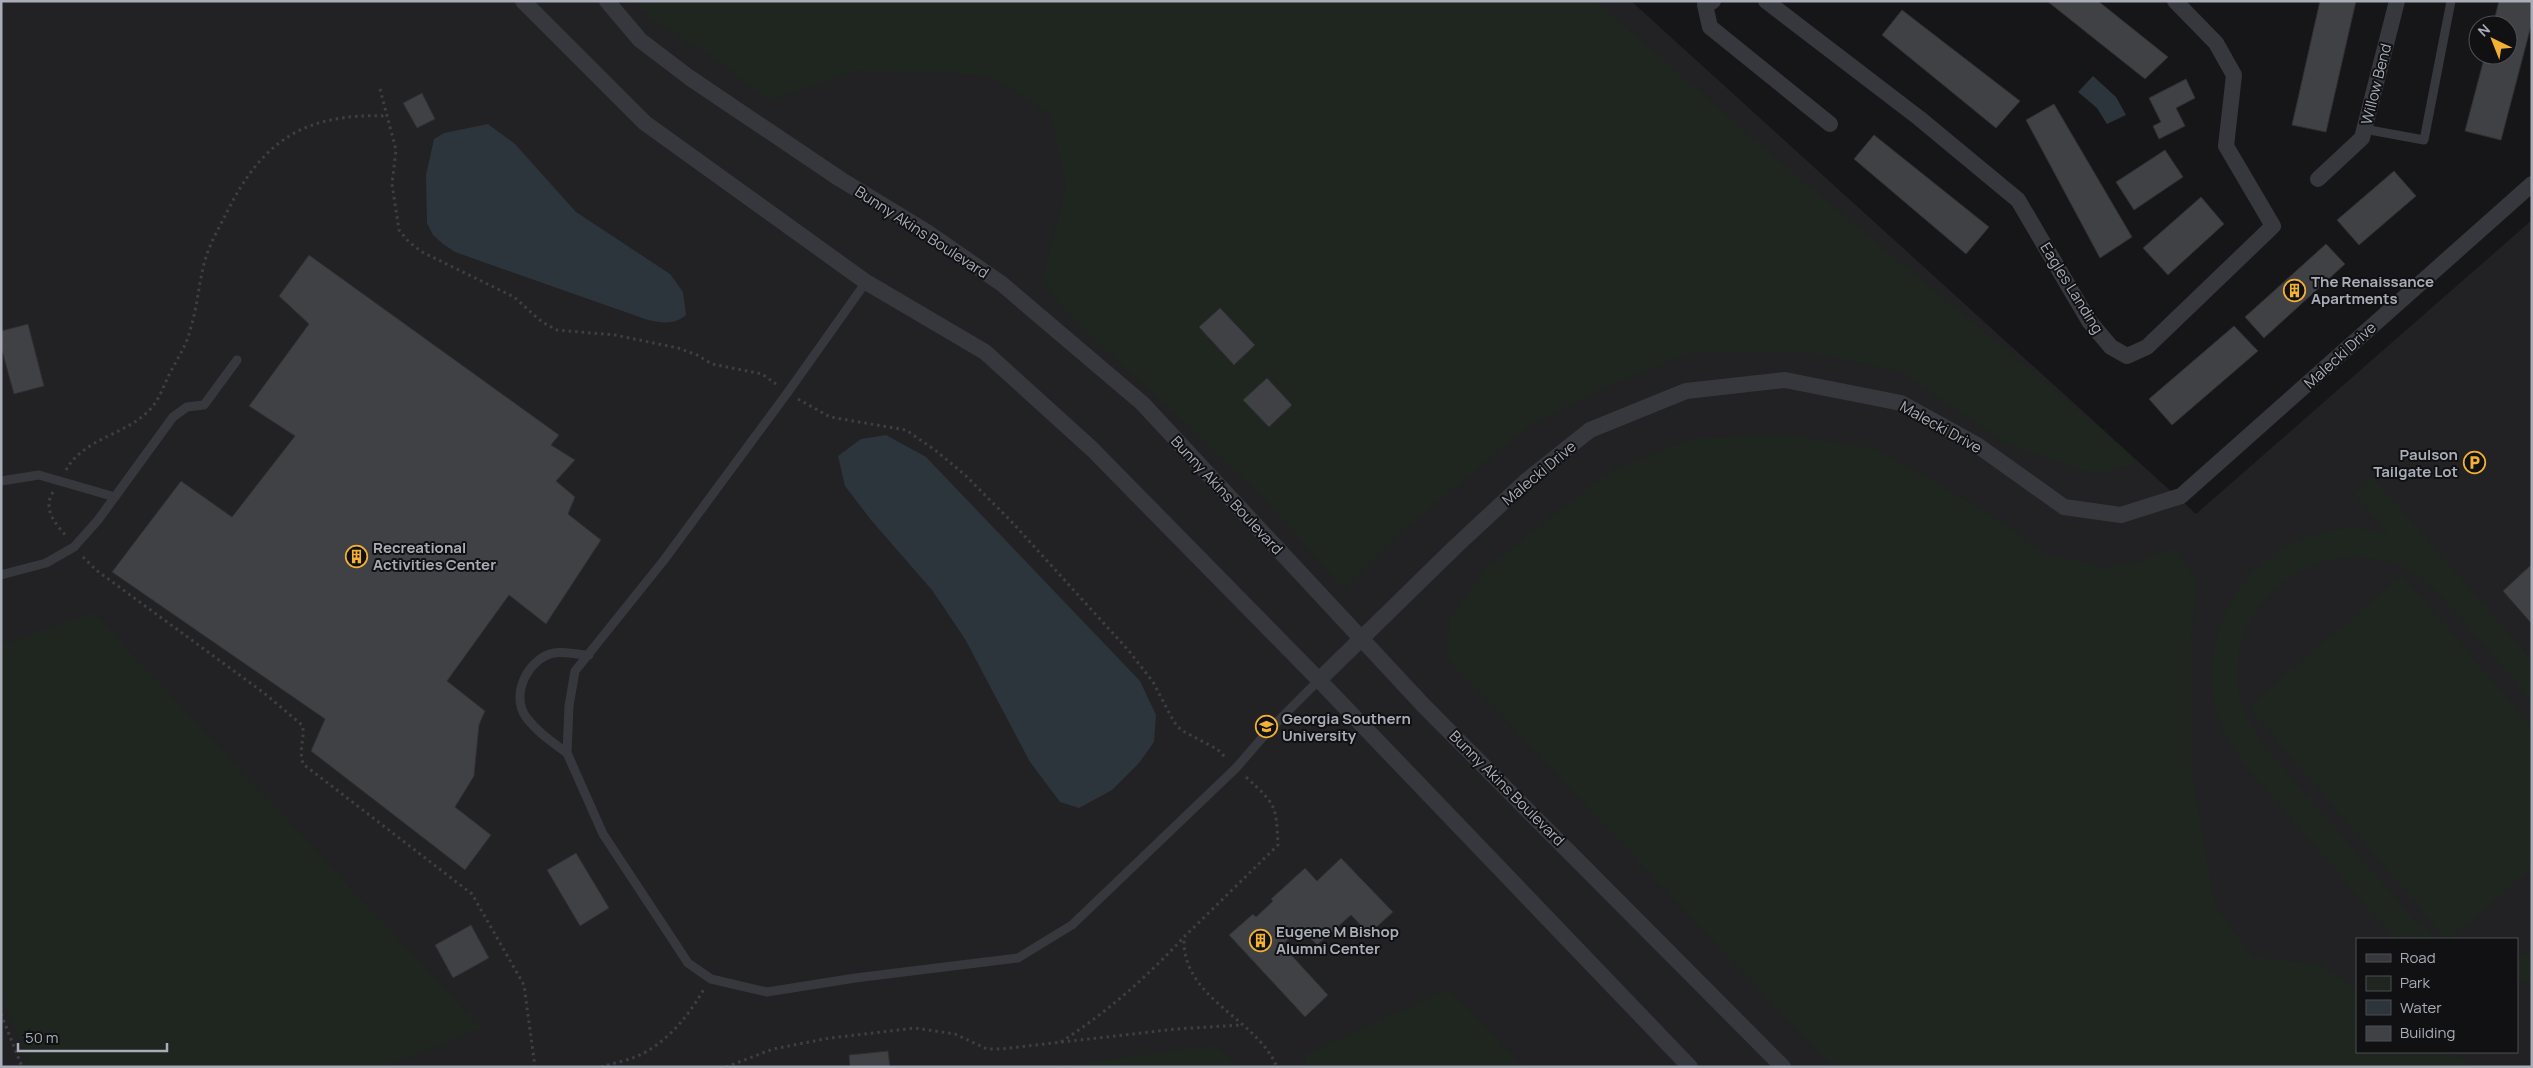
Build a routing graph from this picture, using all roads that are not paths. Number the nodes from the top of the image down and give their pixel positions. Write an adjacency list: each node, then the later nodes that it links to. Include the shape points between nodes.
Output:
1 (523, 1): 12 (street, via 645,123)
2 (607, 1): 17 (street, Bunny Akins Boulevard, via 640,40 690,78 1002,284 1142,403)
3 (1713, 1): 8 (street, via 1705,5 1710,27)
4 (1766, 1): 5 (street, Eagles Landing, via 1919,118 2018,200 2089,322 2111,347 2127,356 2147,347 2273,226 2226,146 2234,75 2216,43)
5 (2175, 1)
6 (2397, 1): 9 (street, Willow Bend)
7 (2451, 1): 9 (lane, via 2424,140)
8 (1830, 124)
9 (2364, 129): 10 (street, Willow Bend, via 2362,138)
10 (2318, 179)
11 (2532, 184): 17 (street, Malecki Drive, via 2181,496 2121,515 2064,507 1978,445 1901,403 1786,380 1686,391 1590,430 1526,481)
12 (866, 282): 18 (lane, via 788,392); 19 (street, via 985,352 1092,449)
13 (237, 360): 15 (lane, via 204,405 187,407 173,417)
14 (1, 481): 15 (lane, via 39,476)
15 (114, 497): 16 (lane, via 74,547 46,563)
16 (1, 575)
17 (1362, 638): 19 (street, Malecki Drive); 22 (street, Bunny Akins Boulevard, via 1424,706)
18 (589, 655): 20 (lane, via 575,671 568,706); 20 (lane, via 554,653 537,660 523,679 519,700 525,716 542,735)
19 (1319, 680): 20 (lane, via 1236,768 1072,925 1018,958 768,992 711,979 688,963 603,834); 21 (street)
20 (567, 753)
21 (1690, 1067)
22 (1783, 1067)

